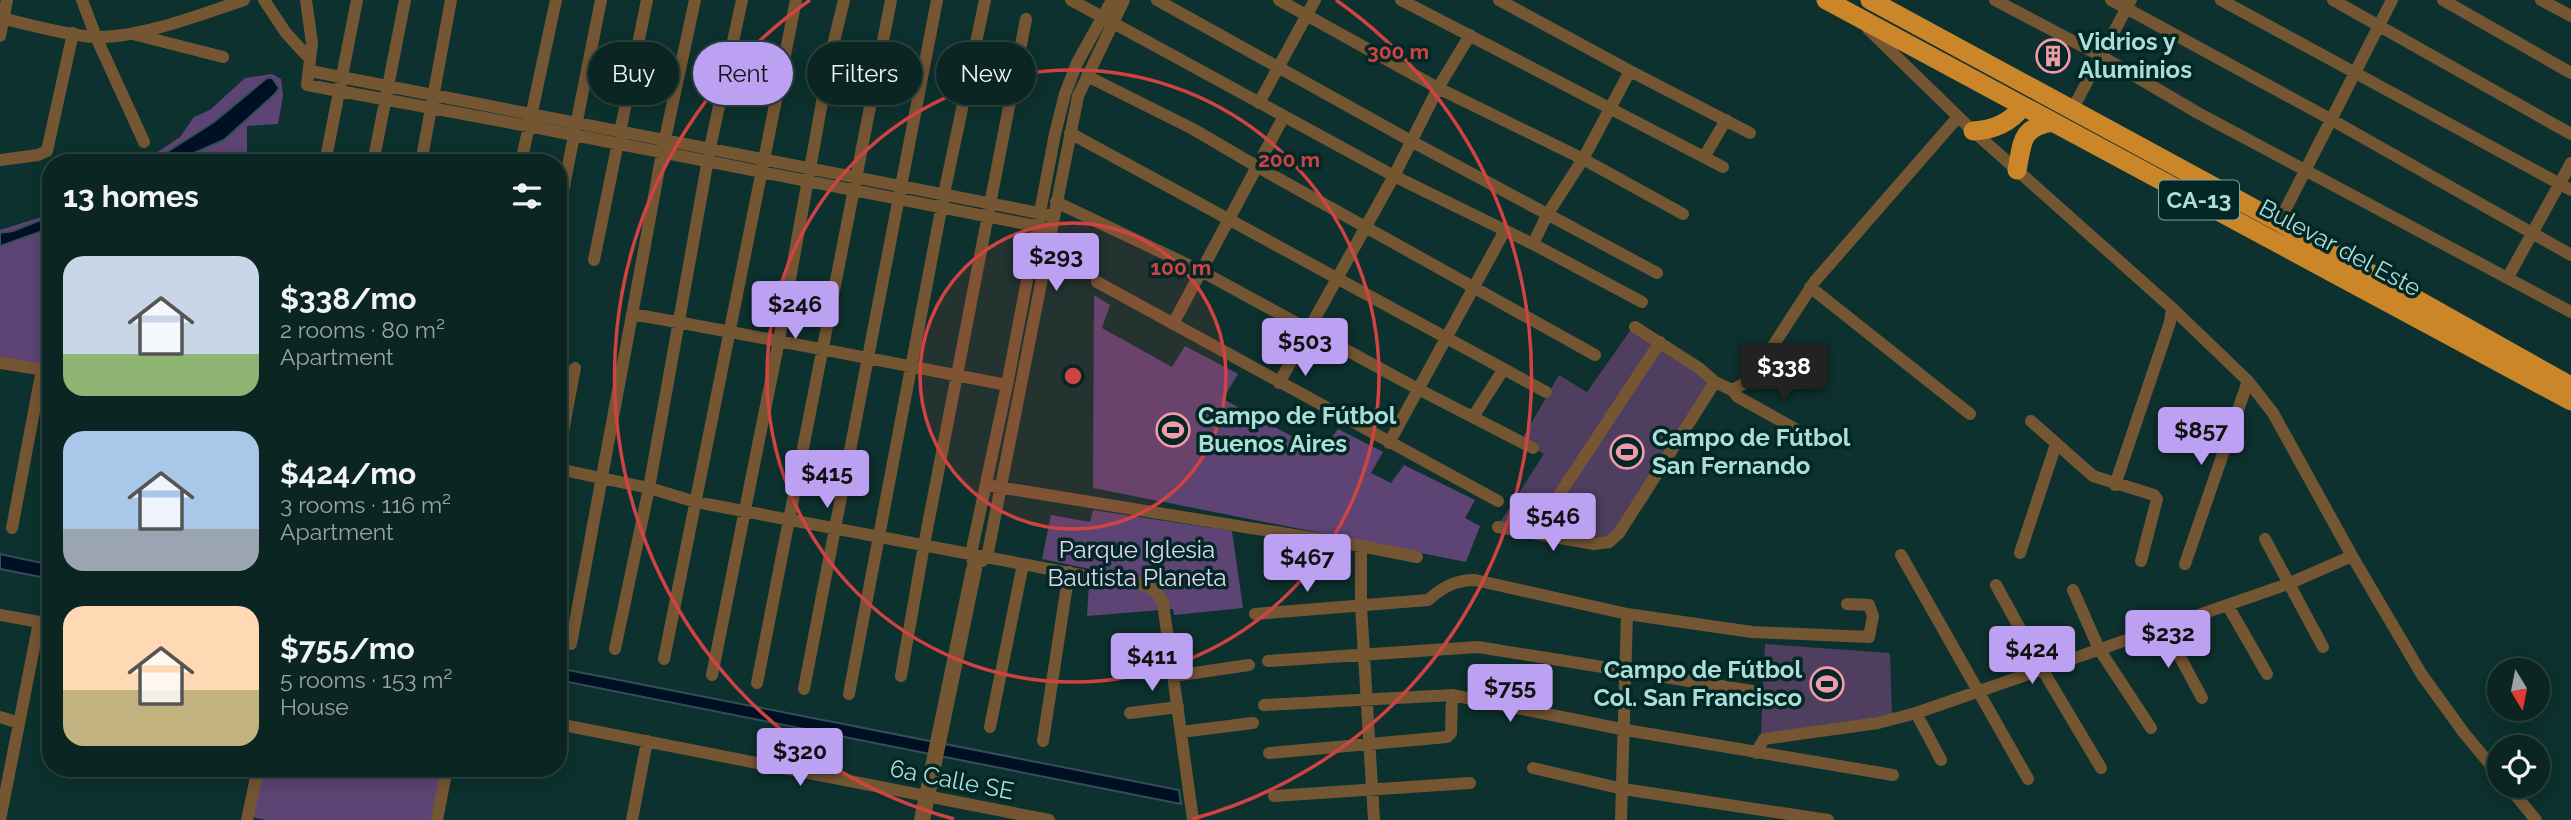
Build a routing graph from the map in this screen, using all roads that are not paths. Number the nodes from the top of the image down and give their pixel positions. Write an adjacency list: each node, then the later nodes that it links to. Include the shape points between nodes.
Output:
1 (6, 0): 40 (street)
2 (82, 0): 48 (street)
3 (244, 0): 45 (street)
4 (264, 0): 51 (street)
5 (306, 0): 51 (street)
6 (357, 0): 57 (street)
7 (405, 0): 59 (street)
8 (451, 0): 61 (street)
9 (556, 0): 68 (street)
10 (601, 0): 75 (street)
11 (647, 0): 81 (street)
12 (695, 0): 84 (street)
13 (742, 0): 85 (street)
14 (796, 0): 92 (street)
15 (844, 0): 98 (street)
16 (891, 0): 104 (street)
17 (937, 0): 106 (street)
18 (985, 0): 109 (street)
19 (1071, 0): 42 (street)
20 (1112, 0): 42 (street)
21 (1124, 0): 42 (street)
22 (1157, 0): 52 (street)
23 (1279, 0): 38 (street)
24 (1315, 0): 38 (street)
25 (1401, 0): 46 (street)
26 (1499, 0): 53 (street)
27 (1826, 0): 37 (highway, Bulevar del Este / CA-13)
28 (1871, 0): 58 (highway, Bulevar del Este / CA-13)
29 (1995, 0): 49 (street)
30 (2111, 0): 36 (street)
31 (2221, 0): 55 (street)
32 (2333, 0): 43 (street)
33 (2392, 0): 43 (street)
34 (2443, 0): 54 (street)
35 (2541, 0): 39 (street)
36 (2129, 4): 49 (street); 72 (street)
37 (1852, 13): 64 (highway, Bulevar del Este / CA-13); 70 (street)
38 (1307, 15): 52 (street); 60 (street)
39 (2571, 16)
40 (1, 18): 44 (street); 47 (street)
41 (1026, 19): 112 (street)
42 (1107, 20): 56 (street); 63 (street); 115 (street, via 1077,63 1065,94 1055,134)
43 (2379, 25): 55 (street); 79 (street)
44 (73, 33): 48 (street); 91 (street, via 47,151)
45 (129, 33): 48 (street); 50 (street)
46 (1470, 35): 60 (street); 66 (street)
47 (0, 36)
48 (96, 37): 83 (street)
49 (2101, 56): 67 (street); 101 (street)
50 (223, 57)
51 (310, 64): 57 (street); 57 (street, via 307,85)
52 (1278, 67): 63 (street); 82 (street)
53 (1630, 71): 66 (street); 71 (street)
54 (2571, 73)
55 (2354, 74): 72 (street); 107 (street)
56 (1087, 76): 78 (street); 96 (street)
57 (340, 84): 59 (street); 62 (street); 86 (street)
58 (2025, 85): 64 (highway); 67 (highway, Bulevar del Este / CA-13)
59 (387, 86): 61 (street); 62 (street)
60 (1438, 88): 82 (street); 93 (street)
61 (432, 95): 65 (street); 68 (street)
62 (384, 99): 65 (street); 87 (street)
63 (1259, 103): 69 (street)
64 (2022, 107): 73 (highway, Bulevar del Este / CA-13); 76 (highway, via 2012,120); 80 (highway)
65 (431, 109): 74 (street); 88 (street)
66 (1610, 109): 90 (street); 93 (street)
67 (2072, 110): 119 (highway, Bulevar del Este / CA-13)
68 (532, 113): 74 (street); 75 (street)
69 (1284, 117): 96 (street); 103 (street)
70 (1958, 117): 76 (street); 133 (street)
71 (1726, 120): 77 (street); 90 (street)
72 (2332, 120): 101 (street); 123 (street)
73 (2053, 122): 80 (highway, via 2037,125); 164 (highway, Bulevar del Este / CA-13)
74 (528, 126): 75 (street); 89 (street)
75 (575, 129): 81 (street); 99 (street)
76 (1973, 131): 100 (street)
77 (1750, 133)
78 (1070, 134): 111 (street); 118 (street)
79 (2571, 134)
80 (2023, 136): 100 (highway)
81 (620, 138): 84 (street); 126 (street)
82 (1411, 141): 103 (street); 116 (street)
83 (144, 142)
84 (663, 146): 85 (street); 94 (street); 137 (street)
85 (710, 149): 92 (street); 94 (street)
86 (328, 154)
87 (375, 154)
88 (423, 154)
89 (523, 154)
90 (1704, 157): 97 (street)
91 (0, 159)
92 (764, 159): 98 (street); 102 (street)
93 (1583, 159): 114 (street); 116 (street)
94 (708, 162): 102 (street); 138 (street)
95 (2571, 163): 107 (street)
96 (1256, 166): 118 (street); 120 (street)
97 (1723, 167)
98 (811, 168): 104 (street); 105 (street)
99 (567, 170)
100 (2017, 170): 135 (street)
101 (2306, 170): 119 (street); 129 (street)
102 (761, 172): 105 (street); 142 (street)
103 (1394, 176): 120 (street); 122 (street)
104 (855, 177): 106 (street); 108 (street)
105 (808, 181): 108 (street); 144 (street)
106 (900, 185): 109 (street); 110 (street)
107 (2565, 187): 123 (street)
108 (853, 190): 110 (street); 146 (street)
109 (944, 194): 112 (street); 113 (street)
110 (897, 199): 113 (street); 148 (street)
111 (1056, 202): 115 (street); 127 (street)
112 (991, 203): 115 (street); 117 (street)
113 (941, 207): 117 (street); 151 (street)
114 (1683, 214)
115 (1047, 215): 121 (street)
116 (1547, 215): 124 (street); 128 (street)
117 (988, 216): 121 (street); 154 (street)
118 (1228, 219): 127 (street); 130 (street)
119 (2279, 222): 159 (highway, Bulevar del Este / CA-13)
120 (1366, 227): 130 (street); 132 (street)
121 (1044, 228): 158 (street); 178 (street)
122 (1505, 230): 124 (street); 132 (street)
123 (2532, 234): 125 (street); 129 (street)
124 (1533, 244): 134 (street)
125 (2571, 255)
126 (594, 260)
127 (1201, 271): 139 (street); 141 (street)
128 (1657, 274)
129 (2508, 277): 136 (street)
130 (1337, 279): 141 (street); 143 (street)
131 (1097, 282): 139 (street)
132 (1473, 286): 143 (street); 147 (street)
133 (1810, 287): 161 (street, via 1756,372); 166 (street)
134 (1642, 302)
135 (2172, 308): 155 (street); 176 (street)
136 (2571, 312)
137 (632, 314): 138 (street); 174 (street)
138 (678, 323): 142 (street); 177 (street)
139 (1173, 324): 157 (street)
140 (1635, 327): 145 (street)
141 (1310, 328): 157 (street); 160 (street)
142 (729, 331): 144 (street); 180 (street)
143 (1445, 339): 153 (street); 160 (street)
144 (779, 340): 146 (street); 181 (street)
145 (1660, 342): 156 (street); 186 (street)
146 (822, 349): 148 (street); 182 (street)
147 (1595, 355)
148 (867, 360): 151 (street); 185 (street)
149 (0, 363): 152 (street)
150 (575, 368): 165 (street)
151 (912, 368): 154 (street); 187 (street)
152 (42, 369)
153 (1503, 370): 162 (street); 167 (street)
154 (958, 376): 158 (street); 189 (street)
155 (2248, 381): 193 (street, via 2273,413); 199 (street)
156 (1715, 382): 161 (street); 186 (street, via 1609,542 1594,544)
157 (1279, 383): 170 (street)
158 (1007, 385): 175 (street)
159 (2571, 386)
160 (1418, 389): 167 (street); 170 (street)
161 (1732, 390): 169 (street)
162 (1546, 392)
163 (42, 393): 184 (street)
164 (2571, 401)
165 (567, 410)
166 (1970, 414)
167 (1473, 416): 172 (street)
168 (2031, 421): 171 (street)
169 (1815, 440)
170 (1389, 443): 179 (street)
171 (2056, 444): 176 (street, via 2093,476); 191 (street)
172 (1533, 448)
173 (567, 471): 174 (street)
174 (601, 478): 177 (street); 213 (street)
175 (986, 485): 178 (street); 197 (street)
176 (2115, 485): 196 (street, via 2157,499)
177 (649, 488): 180 (street); 216 (street)
178 (1000, 489): 190 (street); 194 (street)
179 (1498, 501)
180 (696, 502): 181 (street); 220 (street)
181 (744, 511): 182 (street); 226 (street)
182 (790, 520): 185 (street); 229 (street)
183 (1498, 527): 186 (street)
184 (12, 528)
185 (835, 528): 187 (street); 230 (street)
186 (1534, 533)
187 (878, 536): 189 (street); 233 (street)
188 (2264, 539): 201 (street)
189 (924, 545): 197 (street); 227 (street)
190 (1361, 546): 195 (street); 205 (street)
191 (2020, 553)
192 (1900, 555): 231 (street)
193 (2352, 556): 201 (street); 255 (street, via 2422,676)
194 (987, 557): 197 (street); 198 (street)
195 (1417, 557)
196 (2141, 561)
197 (973, 562): 265 (street)
198 (1023, 564): 200 (street); 245 (street)
199 (2185, 564)
200 (1069, 572): 214 (street, via 1154,589 1163,603); 250 (street)
201 (2288, 584): 206 (street); 215 (street)
202 (1996, 585): 223 (street)
203 (2073, 590): 217 (street)
204 (1847, 604): 208 (street, via 1869,605 1874,616 1869,637 1752,632)
205 (1361, 606): 207 (street); 208 (street, via 1428,600 1460,580 1475,580); 218 (street)
206 (2228, 606): 211 (street); 225 (street)
207 (1255, 614)
208 (1627, 614): 224 (street)
209 (0, 615): 210 (street)
210 (42, 622)
211 (2164, 627): 217 (street); 235 (street)
212 (42, 635): 242 (street)
213 (571, 644)
214 (1170, 647): 219 (street); 228 (street)
215 (2323, 647)
216 (615, 649)
217 (2099, 649): 223 (street); 246 (street)
218 (1363, 653): 221 (street); 224 (street, via 1478,647); 236 (street)
219 (1123, 654)
220 (664, 659)
221 (1268, 661)
222 (1249, 665): 228 (street)
223 (2042, 669): 231 (street); 257 (street)
224 (1627, 670): 232 (street); 247 (street)
225 (2267, 674)
226 (712, 675)
227 (901, 676)
228 (1174, 676): 238 (street)
229 (757, 683)
230 (804, 689)
231 (1978, 690): 240 (street); 261 (street)
232 (1752, 691)
233 (849, 694)
234 (1452, 695): 236 (street); 247 (street); 251 (street, via 1447,737)
235 (2202, 698)
236 (1366, 700): 237 (street); 251 (street)
237 (1264, 705)
238 (1178, 706): 239 (street); 248 (street)
239 (1130, 713)
240 (1916, 713): 253 (street, via 1764,739); 254 (street)
241 (0, 717): 242 (street)
242 (19, 723): 268 (street)
243 (1253, 723): 248 (street)
244 (567, 726): 249 (street, 6a Calle SE)
245 (990, 727)
246 (2151, 728)
247 (1626, 730): 253 (street); 264 (street)
248 (1181, 732): 274 (street)
249 (647, 741): 265 (street, 6a Calle SE); 271 (street)
250 (1042, 741)
251 (1369, 743): 252 (street); 263 (street)
252 (1269, 753)
253 (1756, 753): 258 (street)
254 (1941, 760)
255 (2487, 761)
256 (1533, 768): 264 (street)
257 (2101, 768)
258 (1893, 775)
259 (256, 777): 269 (street)
260 (445, 777): 270 (street)
261 (2028, 779)
262 (1470, 783): 263 (street)
263 (1373, 789): 266 (street); 275 (street)
264 (1623, 789): 276 (street); 277 (street)
265 (928, 796): 272 (street); 273 (street, 6a Calle SE)
266 (1274, 796)
267 (2518, 798): 278 (street)
268 (0, 820)
269 (247, 820)
270 (437, 820)
271 (632, 820)
272 (922, 820)
273 (1049, 820)
274 (1193, 820)
275 (1374, 820)
276 (1621, 820)
277 (1828, 820)
278 (2536, 820)

